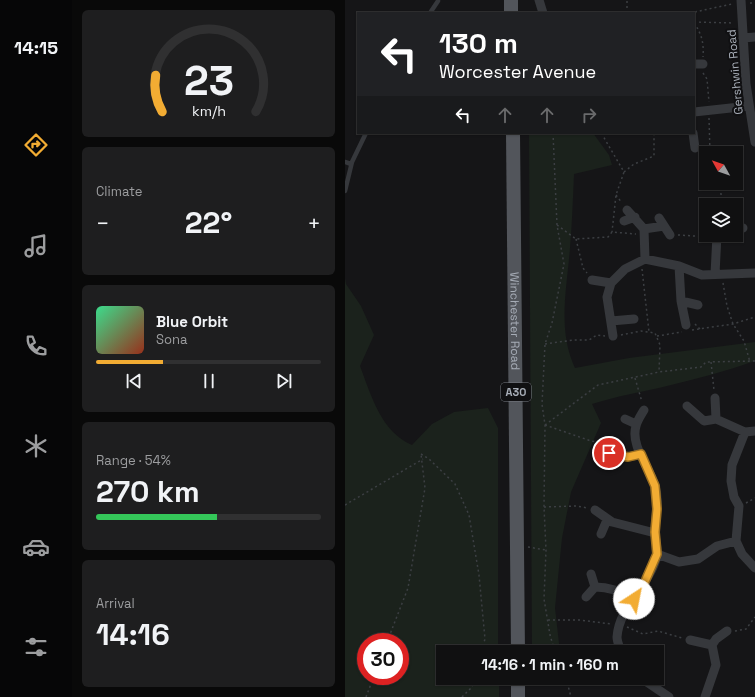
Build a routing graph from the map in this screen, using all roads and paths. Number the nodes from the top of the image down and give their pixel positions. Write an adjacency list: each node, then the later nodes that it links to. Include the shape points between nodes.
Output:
1 (431, 0): 5 (lane)
2 (511, 0): 10 (main road)
3 (539, 0): 11 (street)
4 (627, 0): 12 (path)
5 (439, 1): 9 (lane)
6 (746, 1): 7 (path); 16 (street, Gershwin Road)
7 (755, 2)
8 (732, 4): 13 (path)
9 (431, 12)
10 (511, 12)
11 (543, 12)
12 (627, 12)
13 (695, 12)
14 (695, 22): 15 (path)
15 (736, 24)
16 (743, 38): 17 (street); 18 (street, Gershwin Road)
17 (755, 38)
18 (749, 106): 19 (street); 27 (street, Gershwin Road)
19 (709, 111): 20 (street); 28 (path)
20 (695, 112)
21 (366, 134): 31 (lane)
22 (513, 134): 86 (main road, Winchester Road / A30)
23 (553, 134): 38 (path)
24 (603, 134): 32 (path)
25 (654, 134): 32 (path, via 654,156 634,164)
26 (693, 134): 29 (street)
27 (755, 142)
28 (710, 146)
29 (695, 148)
30 (345, 162): 31 (lane)
31 (351, 164): 33 (lane)
32 (624, 172): 34 (path)
33 (345, 191)
34 (616, 195): 35 (path); 39 (path)
35 (627, 210): 36 (street)
36 (635, 217): 37 (street); 40 (street)
37 (624, 221)
38 (557, 225): 43 (path); 61 (path, via 564,264)
39 (612, 232): 40 (path); 43 (path, via 608,237)
40 (644, 232): 41 (street, via 661,222); 45 (street)
41 (670, 235): 42 (path)
42 (699, 238)
43 (576, 239): 49 (path, via 583,268)
44 (717, 242): 48 (street)
45 (643, 260): 46 (street); 50 (street, via 625,269); 58 (path)
46 (679, 266): 48 (street, via 702,275); 51 (street)
47 (755, 274): 48 (street)
48 (719, 275): 57 (path)
49 (592, 280): 50 (street)
50 (611, 283): 55 (street, via 607,297)
51 (681, 301): 52 (street); 56 (street)
52 (698, 305)
53 (755, 317): 57 (path)
54 (634, 319): 55 (street)
55 (611, 321): 59 (street)
56 (686, 324)
57 (733, 324): 60 (path); 64 (path, via 744,341)
58 (649, 332): 59 (path); 60 (path)
59 (613, 336): 61 (path, via 597,335 589,340)
60 (657, 336): 65 (path, via 660,345)
61 (545, 344): 73 (path, via 542,404)
62 (755, 361): 64 (path)
63 (711, 362): 64 (path); 65 (path, via 706,362 701,367); 67 (path)
64 (750, 362)
65 (659, 372): 66 (path)
66 (635, 378): 69 (path); 73 (path, via 598,385)
67 (715, 398): 71 (street)
68 (687, 406): 71 (street, via 704,421)
69 (644, 410): 72 (street)
70 (625, 419): 72 (street)
71 (717, 419): 75 (street)
72 (637, 424): 77 (street, via 636,436)
73 (545, 425): 76 (path); 80 (path)
74 (755, 431): 75 (street)
75 (745, 432): 85 (street, via 732,465 731,481 734,497 739,506)
76 (608, 449): 77 (street, via 628,457)
77 (641, 454): 83 (street, via 655,486)
78 (423, 459): 79 (path); 96 (path, via 425,488 408,588); 98 (path, via 421,454 429,458 455,484 469,515 479,575 485,639)
79 (345, 505)
80 (544, 507): 81 (path, via 576,506); 87 (path)
81 (595, 510): 82 (street)
82 (607, 520): 83 (street); 84 (street)
83 (655, 532): 88 (street)
84 (601, 534)
85 (737, 541): 88 (street, via 717,546 698,558 679,562); 89 (street, via 742,554)
86 (517, 545): 87 (path); 99 (main road, Winchester Road / A30)
87 (546, 550): 100 (path, via 544,599)
88 (657, 554): 93 (street, via 643,586)
89 (755, 568)
90 (591, 574): 91 (street)
91 (595, 587): 92 (street); 93 (street, via 622,591)
92 (587, 597)
93 (634, 599): 101 (street, via 628,606 617,638)
94 (755, 617): 95 (path, via 746,629)
95 (727, 631): 102 (street)
96 (390, 633)
97 (690, 640): 102 (street)
98 (483, 645)
99 (518, 645)
100 (553, 645)
101 (619, 645)
102 (712, 645): 114 (street, via 717,665)
103 (371, 685): 110 (path)
104 (473, 685): 108 (path)
105 (518, 685): 112 (main road)
106 (568, 685): 113 (path)
107 (651, 685): 109 (street)
108 (465, 696): 111 (path)
109 (666, 696)
110 (366, 697)
111 (461, 697)
112 (518, 697)
113 (571, 697)
114 (705, 697)

